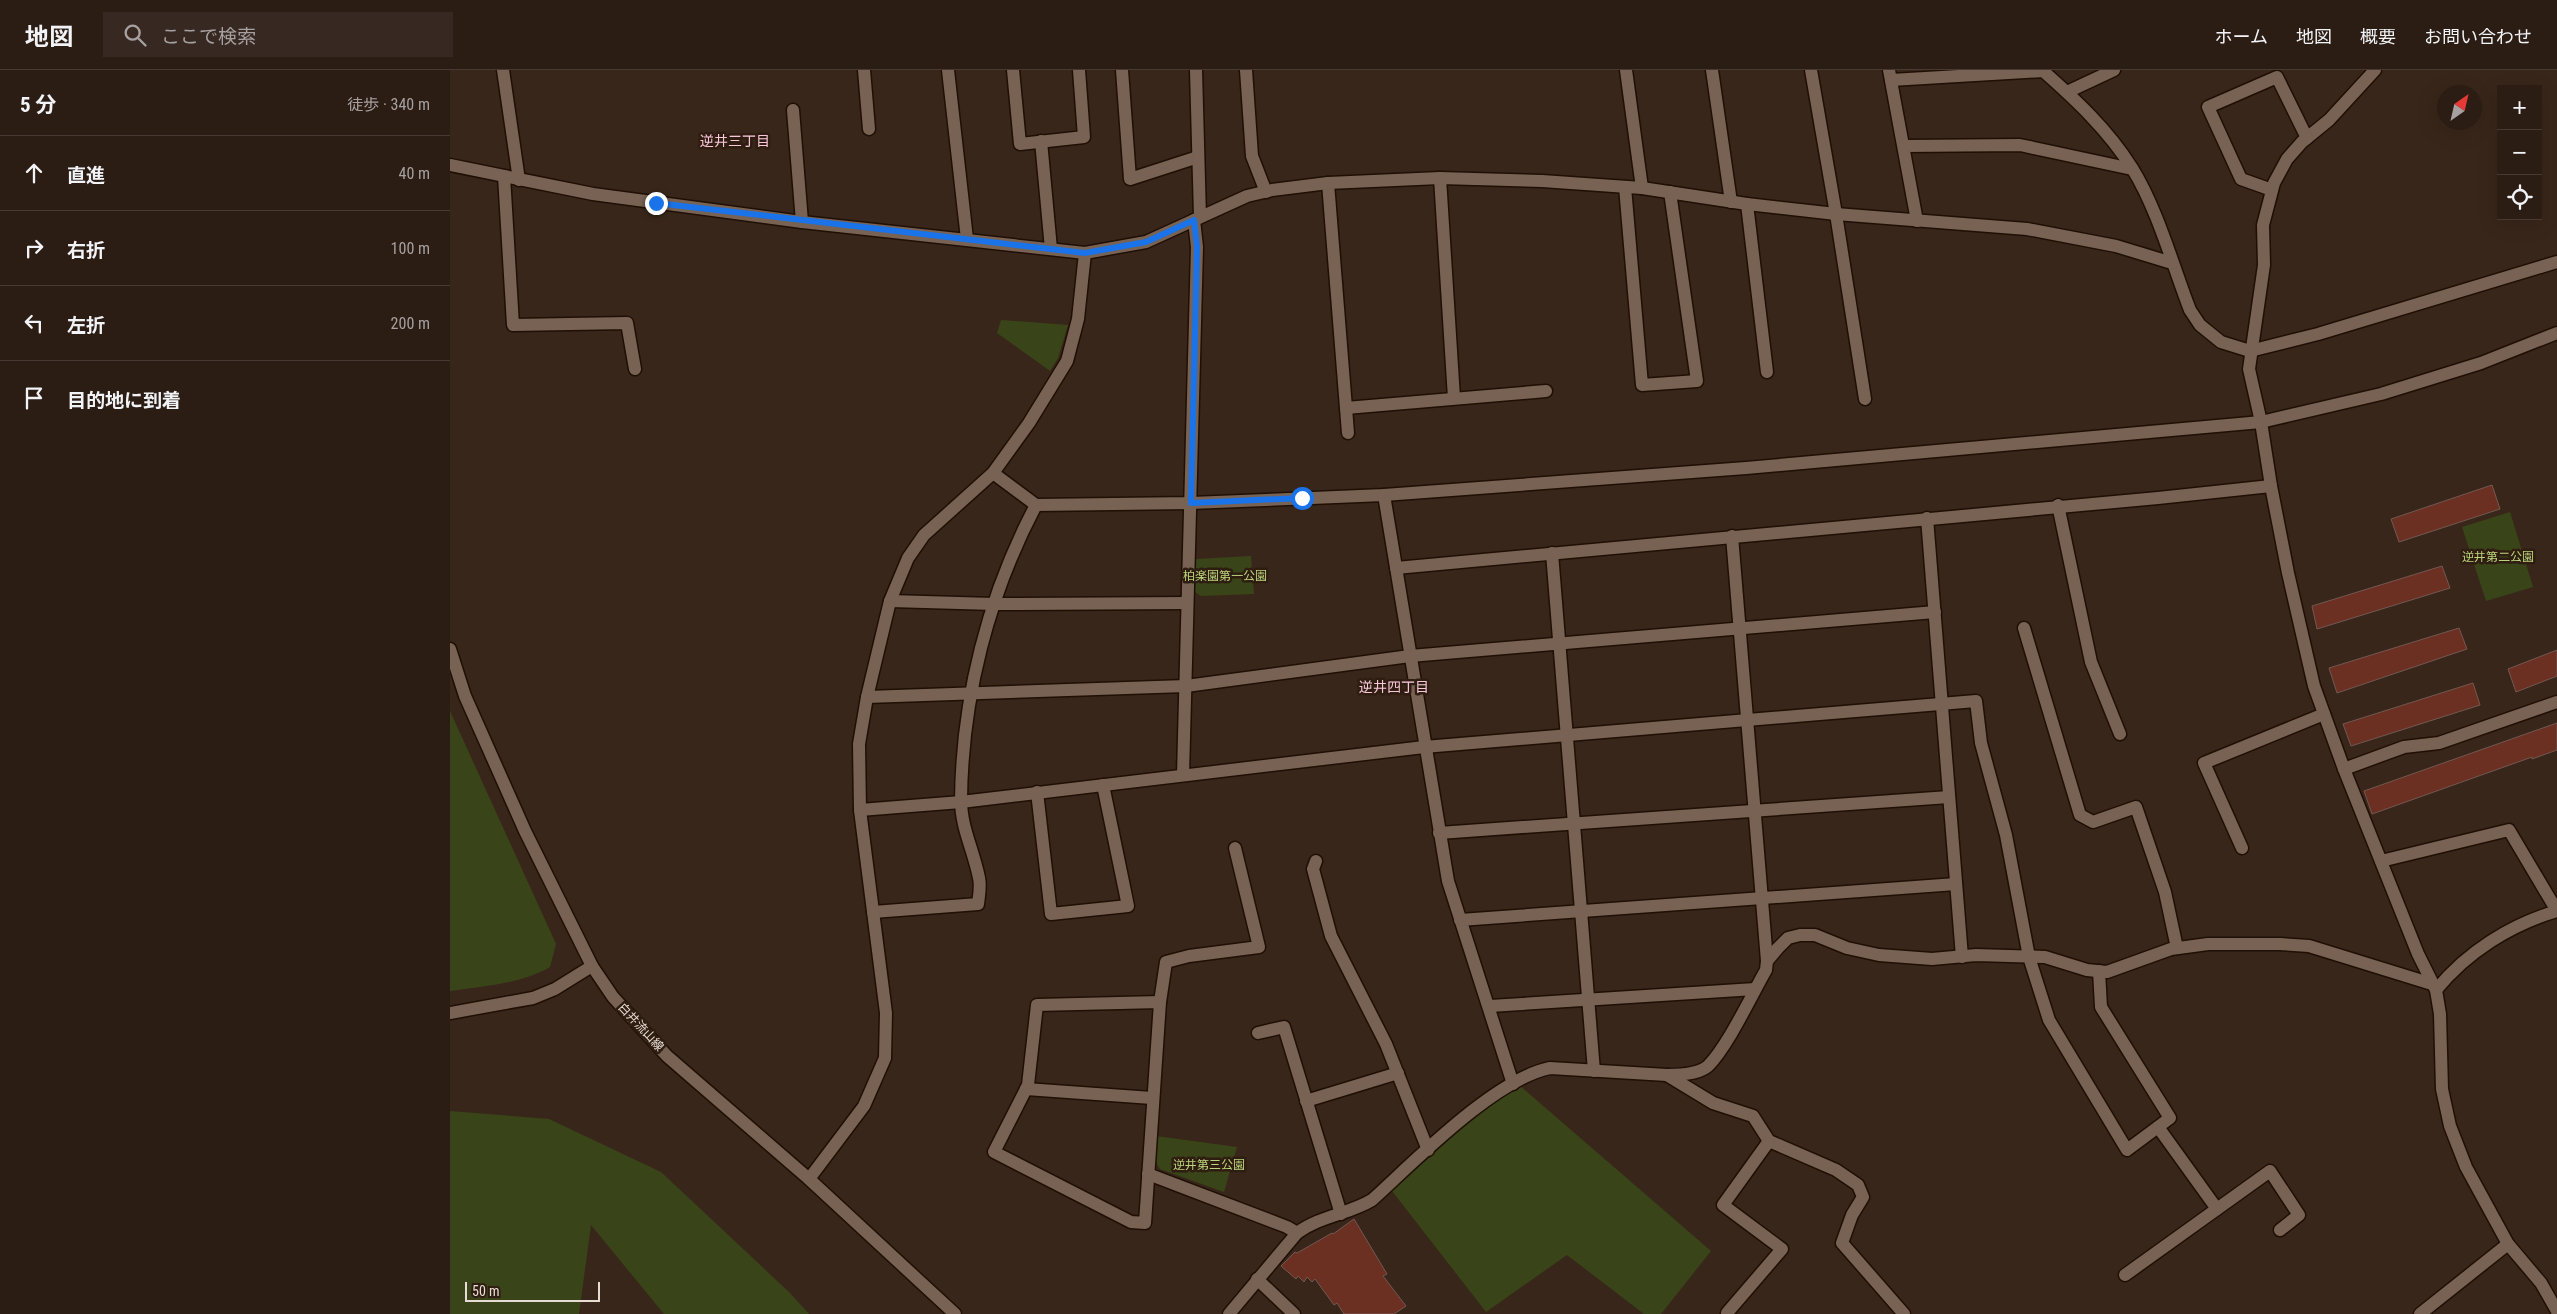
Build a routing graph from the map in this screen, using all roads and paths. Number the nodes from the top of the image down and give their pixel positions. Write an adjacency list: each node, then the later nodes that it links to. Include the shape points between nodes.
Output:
1 (502, 70): 27 (street)
2 (864, 70): 18 (street)
3 (948, 70): 40 (street)
4 (1013, 70): 20 (street, via 1020,144)
5 (1079, 70): 20 (street, via 1084,137)
6 (1122, 70): 22 (street, via 1130,179)
7 (1196, 70): 22 (street)
8 (1246, 70): 32 (street, via 1252,156)
9 (1626, 70): 30 (street)
10 (1712, 70): 34 (street)
11 (1811, 70): 36 (street)
12 (2114, 70): 16 (street)
13 (2375, 70): 19 (street, via 2329,120)
14 (2043, 71): 15 (street); 16 (street)
15 (1890, 75): 21 (street)
16 (2067, 92): 24 (street, via 2102,126)
17 (793, 110): 39 (street)
18 (869, 129)
19 (2307, 138): 31 (street, via 2287,159); 31 (street, via 2277,77 2208,107 2241,179)
20 (1041, 141): 41 (street)
21 (1904, 146): 24 (street, via 2020,145); 38 (street)
22 (1198, 157): 37 (street)
23 (450, 165): 25 (street)
24 (2132, 169): 44 (street, via 2145,192)
25 (504, 176): 27 (street); 47 (street, via 513,325 627,323)
26 (1440, 178): 28 (street); 29 (street); 50 (street)
27 (519, 180): 39 (street, via 593,194)
28 (1328, 183): 32 (street); 52 (street)
29 (1625, 187): 30 (street); 33 (street, via 1642,385 1697,381)
30 (1642, 188): 33 (street)
31 (2272, 190): 46 (street, via 2263,225 2264,266)
32 (1266, 192): 37 (street, via 1247,196)
33 (1670, 192): 34 (street)
34 (1731, 202): 35 (street)
35 (1747, 204): 36 (street); 48 (street)
36 (1836, 214): 38 (street); 51 (street)
37 (1197, 218): 42 (street, via 1146,242); 58 (street)
38 (1917, 221): 44 (street, via 2027,229 2116,246)
39 (802, 222): 40 (street)
40 (967, 239): 41 (street)
41 (1051, 249): 42 (street)
42 (1085, 253): 55 (street, via 1078,318 1068,361)
43 (2557, 262): 46 (street, via 2318,334)
44 (2172, 263): 46 (street, via 2190,310 2200,325 2220,342)
45 (2557, 333): 53 (street, via 2481,363 2381,394)
46 (2250, 351): 53 (street, via 2249,369)
47 (635, 370)
48 (1767, 372)
49 (1546, 391): 50 (street)
50 (1454, 398): 52 (street)
51 (1865, 399)
52 (1346, 408): 54 (street)
53 (2261, 422): 56 (street); 57 (street, via 1746,468)
54 (1348, 433)
55 (993, 474): 59 (street); 65 (street, via 924,535 908,558)
56 (2271, 486): 60 (street); 79 (street, via 2314,686)
57 (1384, 495): 58 (street); 64 (street)
58 (1191, 503): 59 (street); 66 (street)
59 (1036, 506): 67 (street, via 1018,540)
60 (2058, 506): 61 (street); 81 (street, via 2091,662)
61 (1927, 518): 62 (street); 68 (street)
62 (1732, 536): 63 (street); 69 (street)
63 (1552, 553): 64 (street); 71 (street)
64 (1396, 568): 73 (street)
65 (890, 601): 67 (street); 76 (street)
66 (1187, 603): 67 (street); 74 (street)
67 (994, 604): 75 (street)
68 (1935, 612): 69 (street); 78 (street)
69 (1740, 628): 71 (street); 80 (street)
70 (2024, 628): 104 (street, via 2080,815 2094,822 2136,808 2165,892)
71 (1559, 643): 73 (street); 82 (street)
72 (450, 649): 108 (street, 白井流山線, via 465,696 525,831)
73 (1410, 656): 74 (street); 83 (street)
74 (1186, 686): 75 (street); 85 (street)
75 (970, 694): 76 (street); 89 (street)
76 (867, 697): 90 (street, via 859,744)
77 (2557, 702): 84 (street, via 2439,743 2404,747)
78 (1942, 705): 80 (street); 88 (street); 106 (street, via 1976,701 1981,742 2006,835)
79 (2324, 714): 84 (street); 95 (street, via 2204,763)
80 (1747, 721): 82 (street); 91 (street)
81 (2120, 734)
82 (1567, 735): 83 (street); 92 (street)
83 (1424, 747): 85 (street); 93 (street)
84 (2344, 769): 97 (street)
85 (1183, 775): 86 (street)
86 (1103, 785): 87 (street); 87 (street, via 1128,906 1051,914)
87 (1037, 792): 89 (street)
88 (1949, 796): 91 (street); 98 (street)
89 (961, 802): 90 (street); 102 (street, via 965,835 980,879 978,904)
90 (860, 810): 102 (street)
91 (1754, 810): 92 (street); 99 (street)
92 (1574, 824): 93 (street); 100 (street)
93 (1439, 833): 103 (street, via 1448,881)
94 (1235, 848): 113 (street, via 1259,947 1166,962)
95 (2242, 848)
96 (1316, 861): 118 (street, via 1313,868 1332,936)
97 (2381, 861): 101 (street, via 2509,830); 110 (street)
98 (1956, 884): 99 (street); 105 (street)
99 (1762, 898): 100 (street); 107 (street)
100 (1581, 911): 103 (street); 112 (street)
101 (2557, 911): 110 (street, via 2528,919 2471,954)
102 (873, 912): 128 (street, via 886,1013 885,1058 864,1106)
103 (1460, 920): 114 (street)
104 (2177, 948): 109 (street, via 2107,972); 110 (street, via 2208,944 2309,946)
105 (1962, 956): 106 (street); 107 (street, via 1932,959 1871,954 1815,935 1788,938)
106 (2029, 957): 109 (street, via 2045,957); 124 (street, via 2049,1020 2127,1150)
107 (1767, 961): 111 (street, via 1766,970)
108 (592, 966): 115 (street, via 555,989 533,998); 128 (street, 白井流山線, via 613,997 667,1056)
109 (2099, 971): 124 (street, via 2101,1007 2170,1118)
110 (2434, 987): 133 (street, via 2440,1014 2442,1089 2450,1126 2466,1166)
111 (1755, 989): 112 (street); 119 (street, via 1707,1067 1685,1074)
112 (1588, 998): 114 (street); 117 (street)
113 (1160, 1002): 121 (street, via 1037,1006 1031,1076); 122 (street)
114 (1490, 1006): 120 (street)
115 (450, 1013)
116 (1258, 1033): 123 (street, via 1284,1027)
117 (1594, 1071): 119 (street); 120 (street, via 1550,1068 1532,1072)
118 (1398, 1072): 123 (street); 126 (street)
119 (1667, 1075): 125 (street, via 1713,1103 1753,1116)
120 (1513, 1084): 126 (street, via 1466,1116)
121 (1026, 1089): 122 (street); 127 (street, via 994,1152 1131,1222 1145,1223)
122 (1152, 1098): 127 (street)
123 (1306, 1101): 130 (street)
124 (2158, 1127): 129 (street)
125 (1769, 1141): 140 (street, via 1723,1205 1782,1249); 141 (street, via 1836,1170 1858,1185 1863,1197 1842,1242)
126 (1428, 1150): 130 (street, via 1372,1200)
127 (1148, 1174): 132 (street, via 1287,1226)
128 (810, 1179): 137 (street, 白井流山線)
129 (2217, 1209): 131 (street, via 2270,1171 2299,1215); 134 (street)
130 (1341, 1214): 132 (street, via 1310,1224)
131 (2280, 1230)
132 (1297, 1233): 135 (street)
133 (2508, 1244): 136 (street, via 2541,1283); 142 (street)
134 (2125, 1275)
135 (1257, 1279): 138 (street); 139 (street)
136 (2557, 1311)
137 (956, 1314)
138 (1229, 1314)
139 (1294, 1314)
140 (1728, 1314)
141 (1904, 1314)
142 (2420, 1314)

